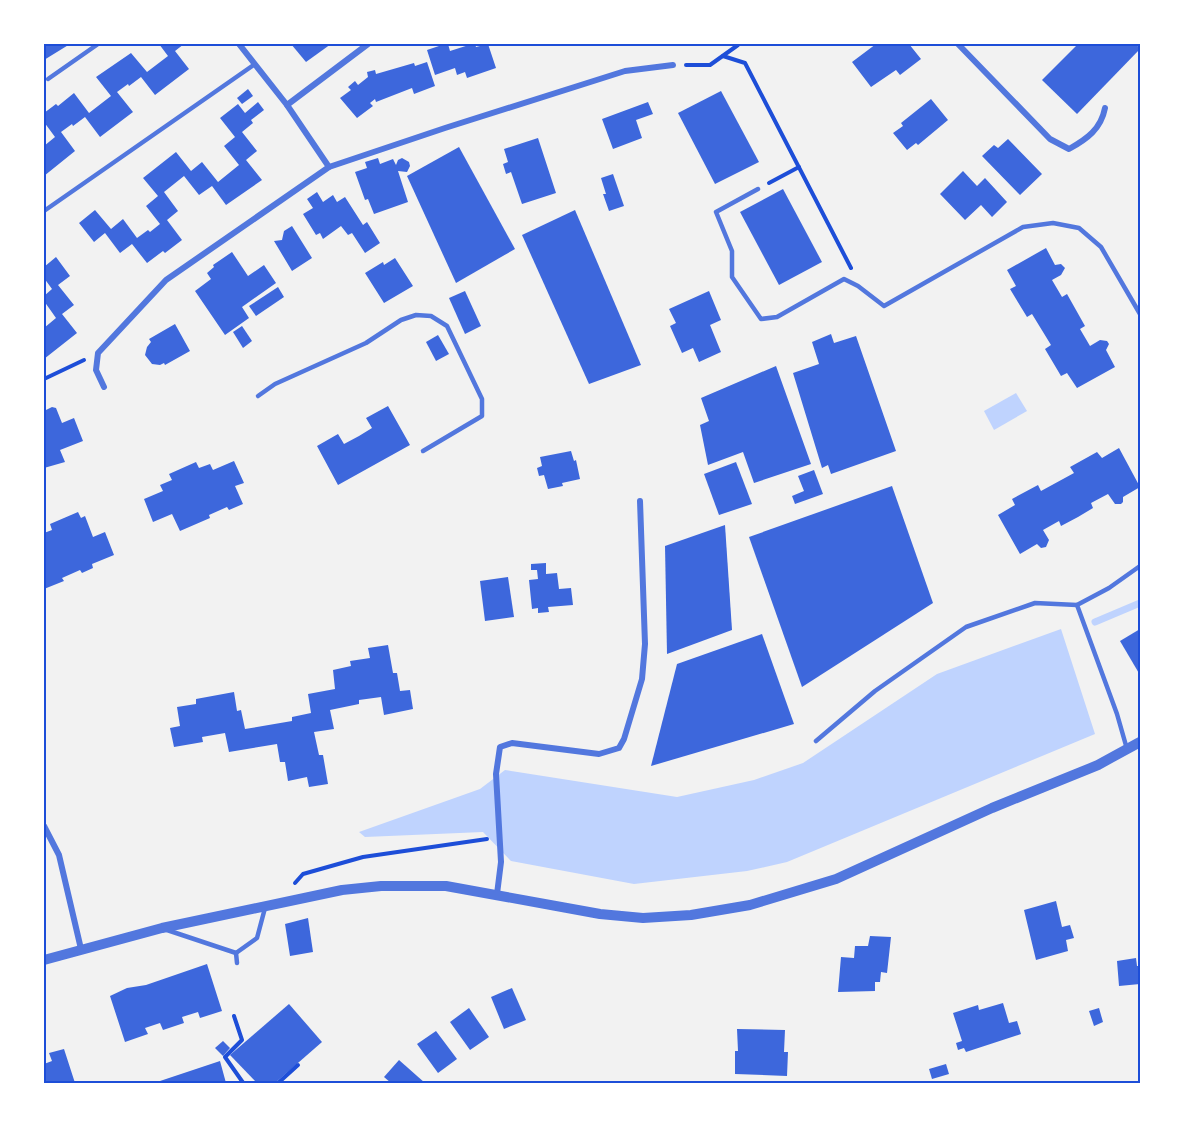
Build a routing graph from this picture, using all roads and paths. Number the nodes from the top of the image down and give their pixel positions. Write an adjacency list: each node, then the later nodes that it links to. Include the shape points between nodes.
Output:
1 (98, 44): 9 (lane)
2 (239, 44): 7 (street)
3 (368, 44): 10 (street)
4 (958, 44): 11 (street, via 1050,139 1069,149 1090,138 1103,119)
5 (738, 45): 6 (path)
6 (723, 56): 8 (path, via 710,65); 13 (path, via 745,63)
7 (255, 64): 10 (street); 15 (lane)
8 (673, 65): 12 (street, via 626,71)
9 (48, 79)
10 (287, 105): 12 (street)
11 (1105, 108)
12 (329, 166): 18 (street, via 166,280)
13 (799, 167): 14 (path); 16 (path)
14 (758, 189): 16 (lane, via 716,212 732,251 732,277 760,319 777,316 844,279)
15 (44, 212)
16 (858, 286): 17 (lane, via 884,306 1023,227 1053,223 1079,228 1101,247)
17 (1140, 314)
18 (98, 353): 19 (path); 20 (street, via 96,370)
19 (44, 379)
20 (104, 387)
21 (258, 396): 22 (lane, via 275,384 366,343 401,320 431,316 447,326 482,399 482,416)
22 (423, 451)
23 (640, 501): 31 (street, via 645,644 642,679 624,739 619,748 599,754 512,743 500,747 496,774 501,862)
24 (1140, 566): 25 (lane)
25 (1077, 605): 26 (lane, via 1035,603 966,627 875,691); 28 (lane)
26 (816, 741)
27 (1140, 742): 28 (street)
28 (1127, 749): 31 (street, via 836,879 750,905 643,918 600,914)
29 (44, 826): 35 (street, via 58,855)
30 (491, 839): 32 (path, via 363,857 303,874)
31 (497, 894): 32 (street, via 446,886 381,886 342,890)
32 (277, 905): 33 (street)
33 (265, 907): 34 (street); 36 (lane, via 257,938)
34 (162, 928): 35 (street); 36 (lane)
35 (81, 948): 37 (street)
36 (236, 953): 38 (lane)
37 (44, 960)
38 (237, 963)
39 (234, 1016): 41 (path, via 242,1040 225,1057)
40 (298, 1065): 42 (path)
41 (244, 1083)
42 (278, 1083)

